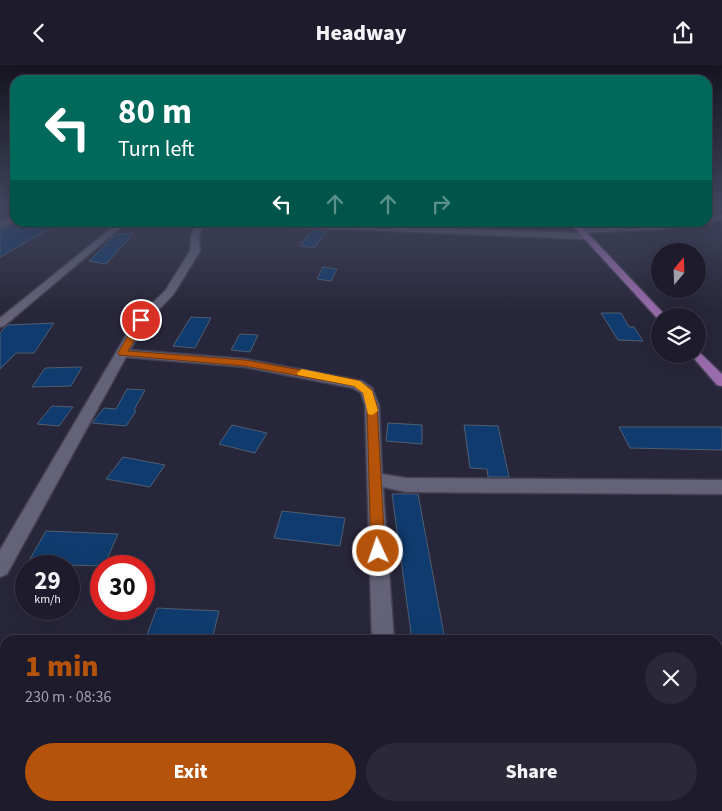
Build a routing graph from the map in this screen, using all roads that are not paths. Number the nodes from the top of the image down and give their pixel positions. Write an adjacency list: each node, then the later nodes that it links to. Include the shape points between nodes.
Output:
1 (99, 242): 5 (street)
2 (194, 242): 6 (street, via 194,251 169,293 141,320)
3 (591, 242): 4 (main road)
4 (653, 308)
5 (0, 325)
6 (122, 353): 9 (street, via 245,363 357,383 367,391 372,405); 11 (street)
7 (704, 363): 8 (main road)
8 (722, 382)
9 (374, 479): 10 (street, via 406,485); 12 (street)
10 (722, 487)
11 (0, 569)
12 (383, 635)

